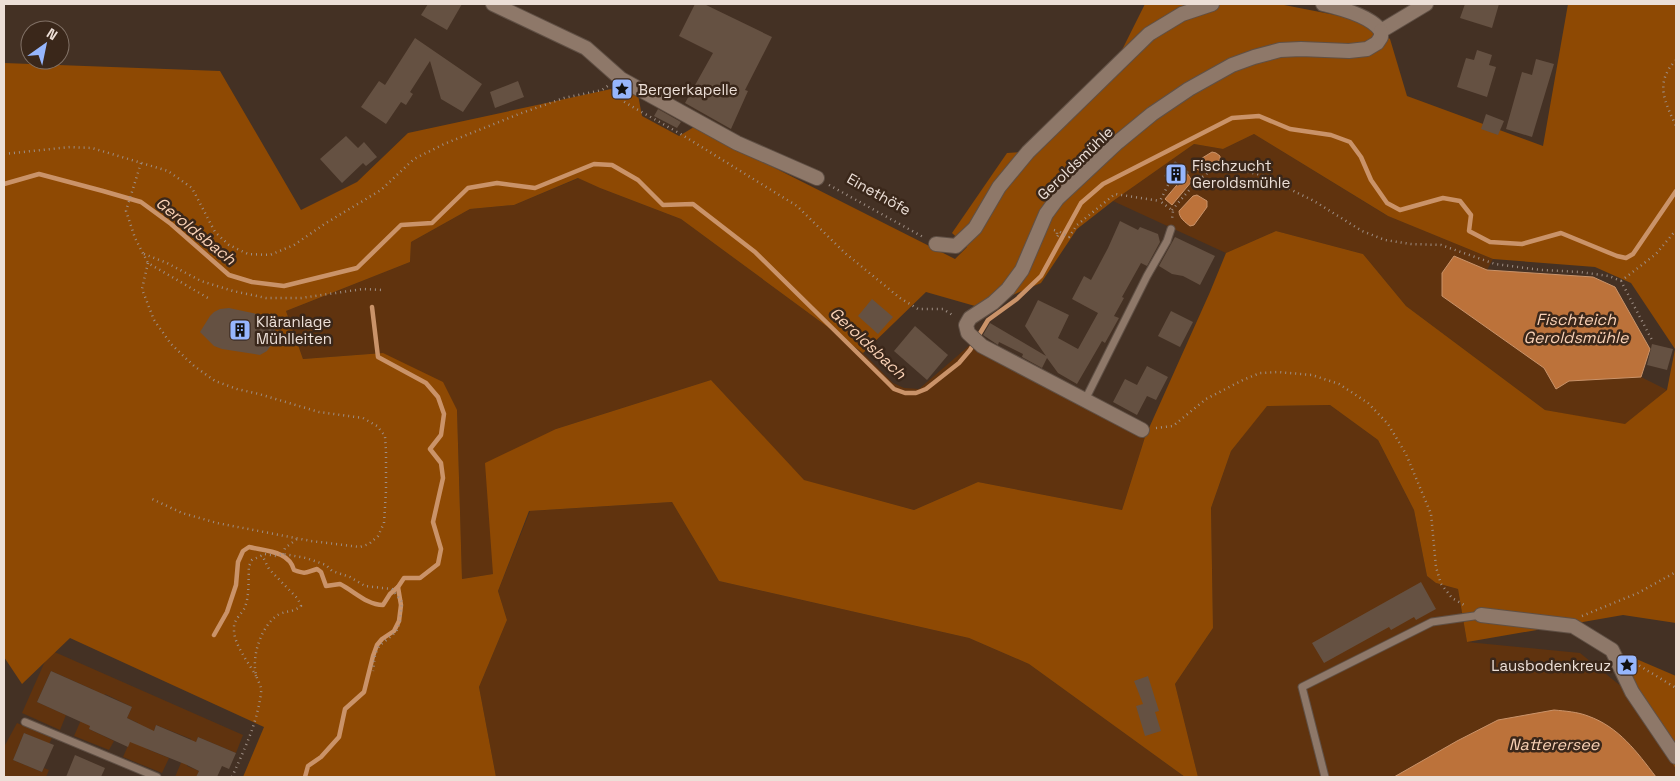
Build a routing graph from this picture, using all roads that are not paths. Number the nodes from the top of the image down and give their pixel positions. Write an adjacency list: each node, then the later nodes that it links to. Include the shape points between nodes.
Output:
1 (493, 4): 7 (street, via 586,48 621,79 738,143)
2 (1212, 4): 5 (street)
3 (1323, 4): 6 (street, via 1370,20)
4 (1426, 4): 6 (street)
5 (1186, 7): 9 (street, via 1182,14 1149,34 1028,152 999,187 975,228 956,246)
6 (1381, 31): 10 (street, Geroldsmühle, via 1377,43 1367,49 1280,50 1232,65 1152,114 1057,199 1046,214 1022,270 993,303 970,318 967,329 982,346)
7 (817, 178)
8 (1171, 229): 10 (lane)
9 (936, 244)
10 (1085, 400): 11 (street)
11 (1142, 430)
12 (1480, 615): 14 (street, via 1573,626 1612,650 1632,692); 16 (lane, via 1432,622 1302,687)
13 (25, 722): 15 (lane)
14 (1676, 758)
15 (157, 777)
16 (1325, 777)

